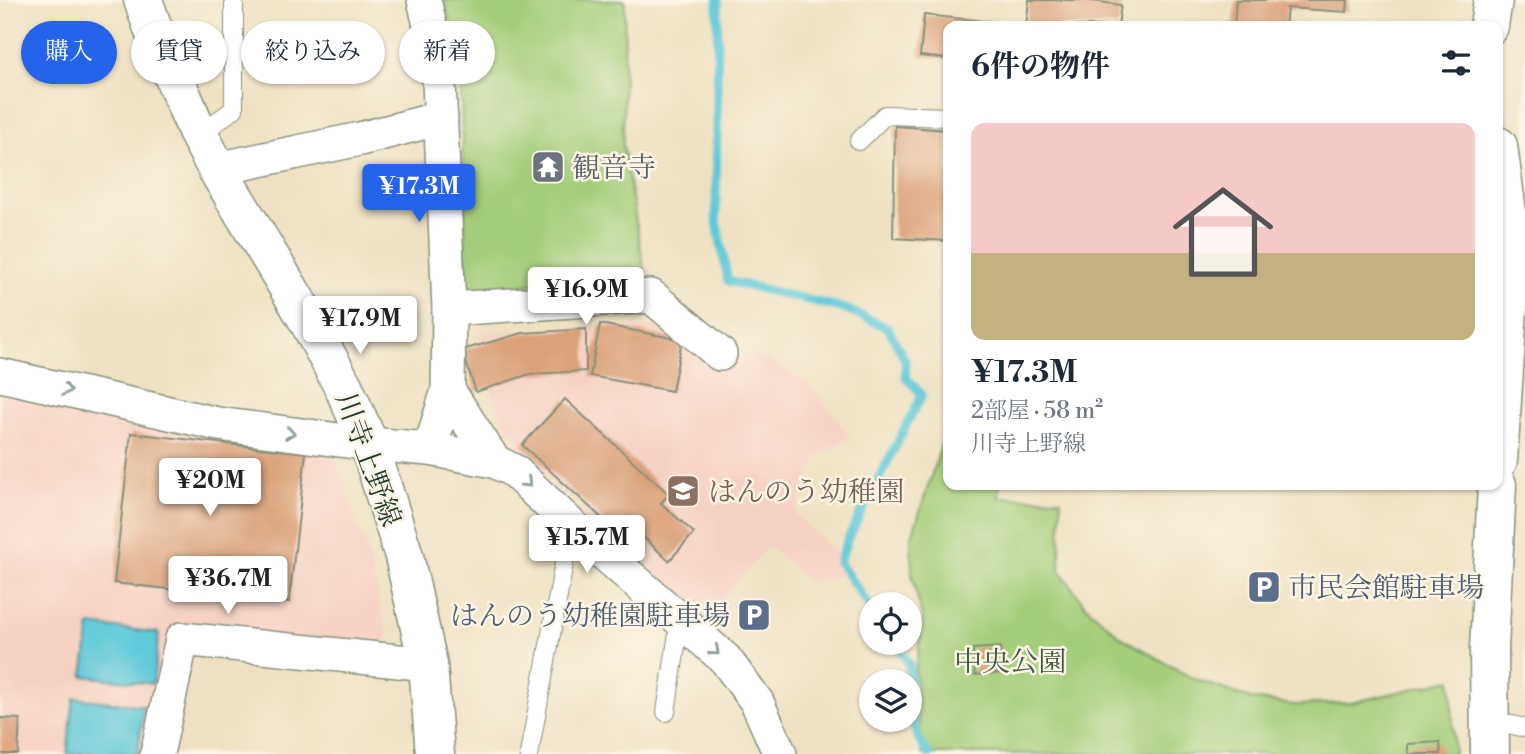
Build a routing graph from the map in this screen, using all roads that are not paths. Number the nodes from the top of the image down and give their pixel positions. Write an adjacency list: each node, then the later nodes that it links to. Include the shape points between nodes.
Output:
1 (143, 0): 8 (street, 川寺上野線)
2 (234, 0): 8 (lane, via 234,109)
3 (424, 0): 7 (street, via 438,59)
4 (1493, 0): 5 (street)
5 (1490, 21)
6 (943, 117): 9 (lane, via 885,115)
7 (441, 118): 10 (street); 12 (street)
8 (199, 135): 10 (street, 川寺上野線)
9 (859, 141)
10 (217, 169): 17 (street, 川寺上野線, via 309,322)
11 (1503, 202): 15 (street, via 1512,249)
12 (449, 309): 13 (street, via 651,296); 16 (street)
13 (720, 354)
14 (0, 374): 17 (street, one-way to 17, via 218,424)
15 (1503, 385)
16 (448, 390): 18 (street); 19 (street)
17 (369, 444): 18 (street); 23 (street, 川寺上野線, via 404,556)
18 (430, 449): 19 (street)
19 (494, 461): 21 (street, one-way to 21, via 514,471)
20 (1497, 490): 25 (street, via 1489,649)
21 (570, 524): 22 (street); 28 (lane)
22 (680, 620): 24 (lane); 29 (street, one-way to 29, via 725,659 757,702)
23 (428, 664): 26 (street, via 182,639); 27 (street, 川寺上野線)
24 (666, 712)
25 (1501, 734)
26 (163, 753)
27 (435, 754)
28 (529, 754)
29 (780, 754)

